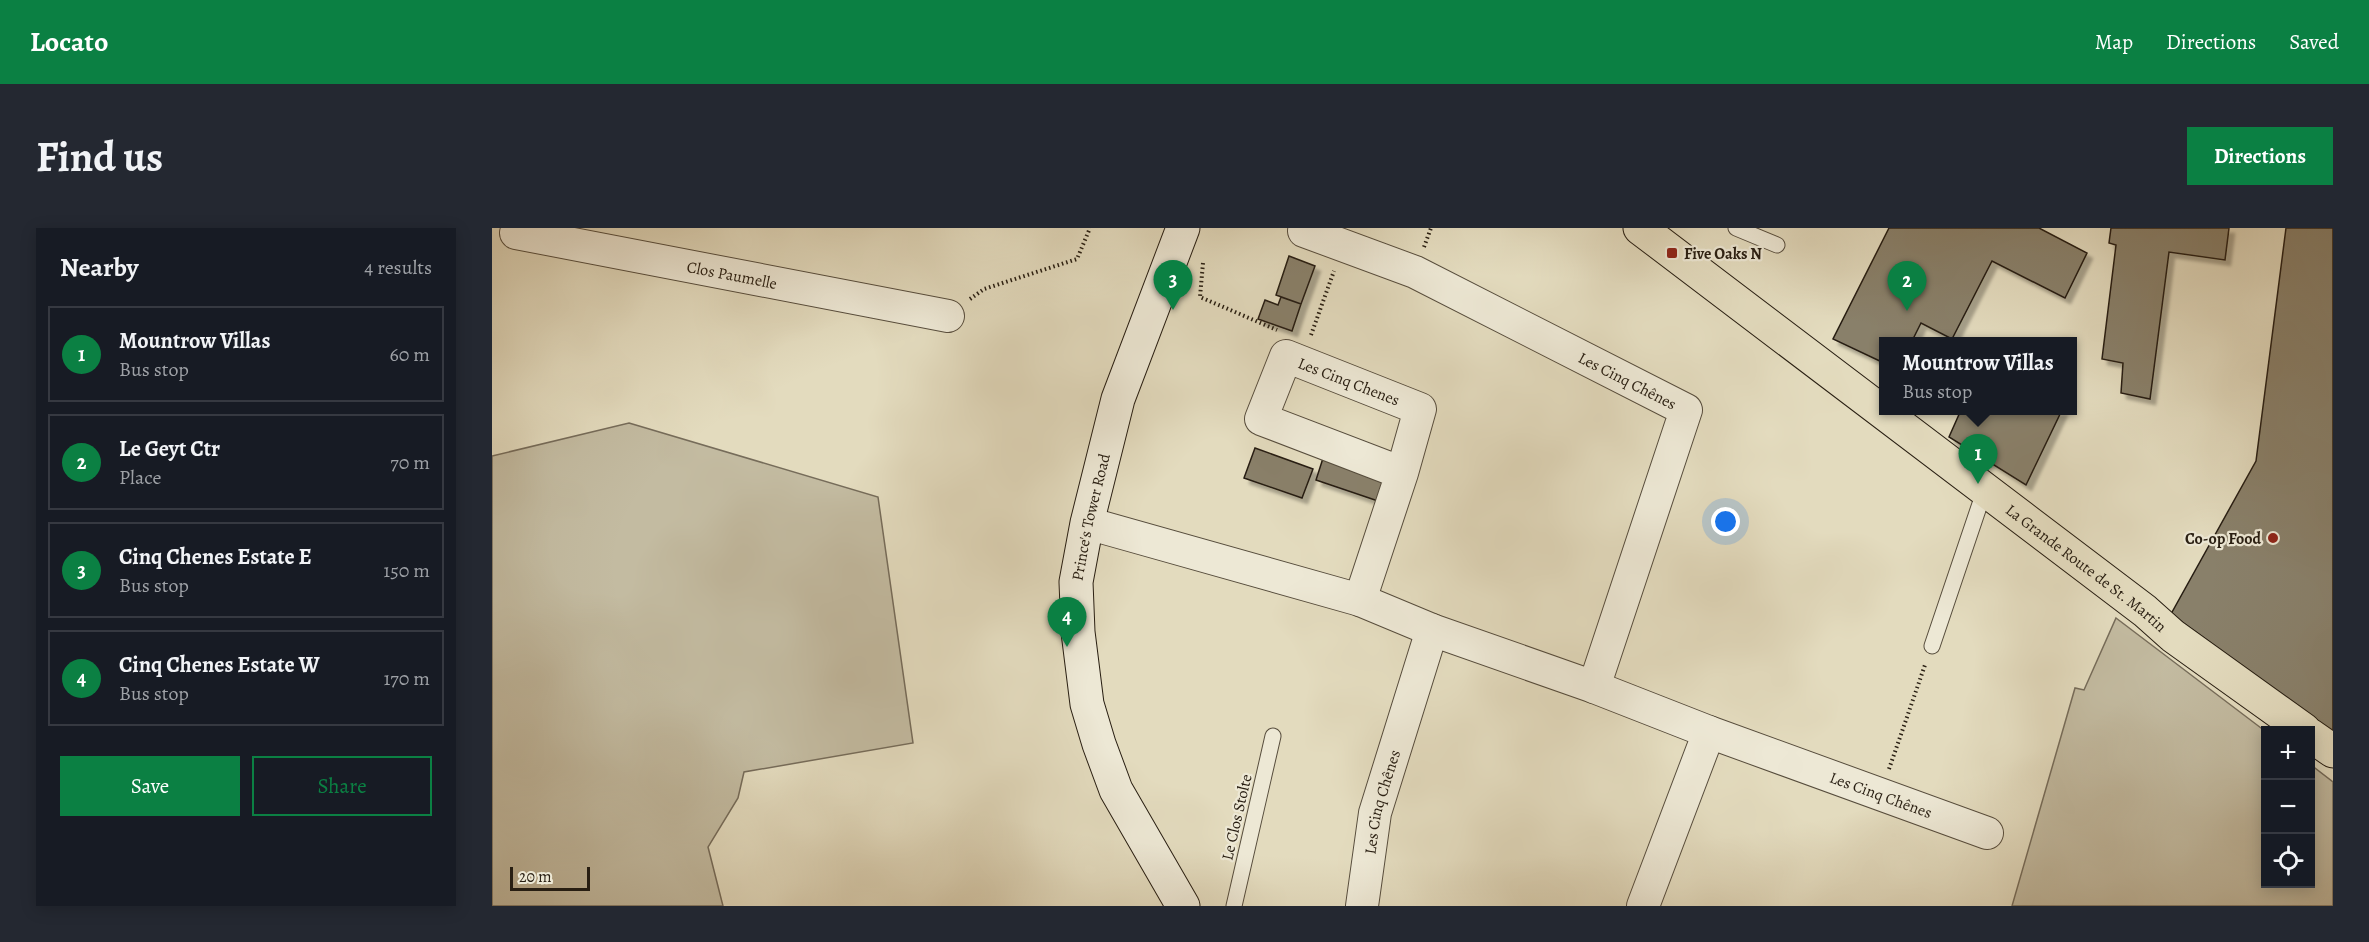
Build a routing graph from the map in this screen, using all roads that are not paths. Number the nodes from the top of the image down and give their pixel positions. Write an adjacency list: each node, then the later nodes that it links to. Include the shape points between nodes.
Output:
1 (1640, 228): 8 (main road, La Grande Route de St. Martin)
2 (1736, 228): 6 (lane)
3 (1304, 231): 16 (street, Les Cinq Chênes, via 1415,272 1686,410)
4 (1182, 232): 12 (main road, Prince's Tower Road, via 1118,399)
5 (508, 233): 7 (street, Clos Paumelle)
6 (1777, 245)
7 (948, 316)
8 (1879, 409)
9 (1887, 415): 11 (main road, La Grande Route de St. Martin)
10 (1402, 473): 10 (street, Les Cinq Chenes, via 1261,419 1294,359 1420,409); 13 (street, Les Cinq Chenes)
11 (1985, 489): 15 (lane); 17 (main road, La Grande Route de St. Martin, via 2173,636)
12 (1087, 523): 13 (street); 23 (main road, Prince's Tower Road, via 1076,582 1088,704 1116,790)
13 (1360, 600): 14 (street, Les Cinq Chênes)
14 (1432, 630): 16 (street, Les Cinq Chênes); 25 (street, Les Cinq Chênes, via 1375,813)
15 (1932, 646)
16 (1594, 687): 18 (street, Les Cinq Chênes)
17 (2298, 726)
18 (1708, 732): 22 (street, Les Cinq Chênes); 26 (street)
19 (1273, 736): 24 (lane, Le Clos Stolte)
20 (2315, 738): 21 (main road)
21 (2333, 751)
22 (1987, 833)
23 (1182, 906)
24 (1234, 906)
25 (1362, 906)
26 (1643, 906)

